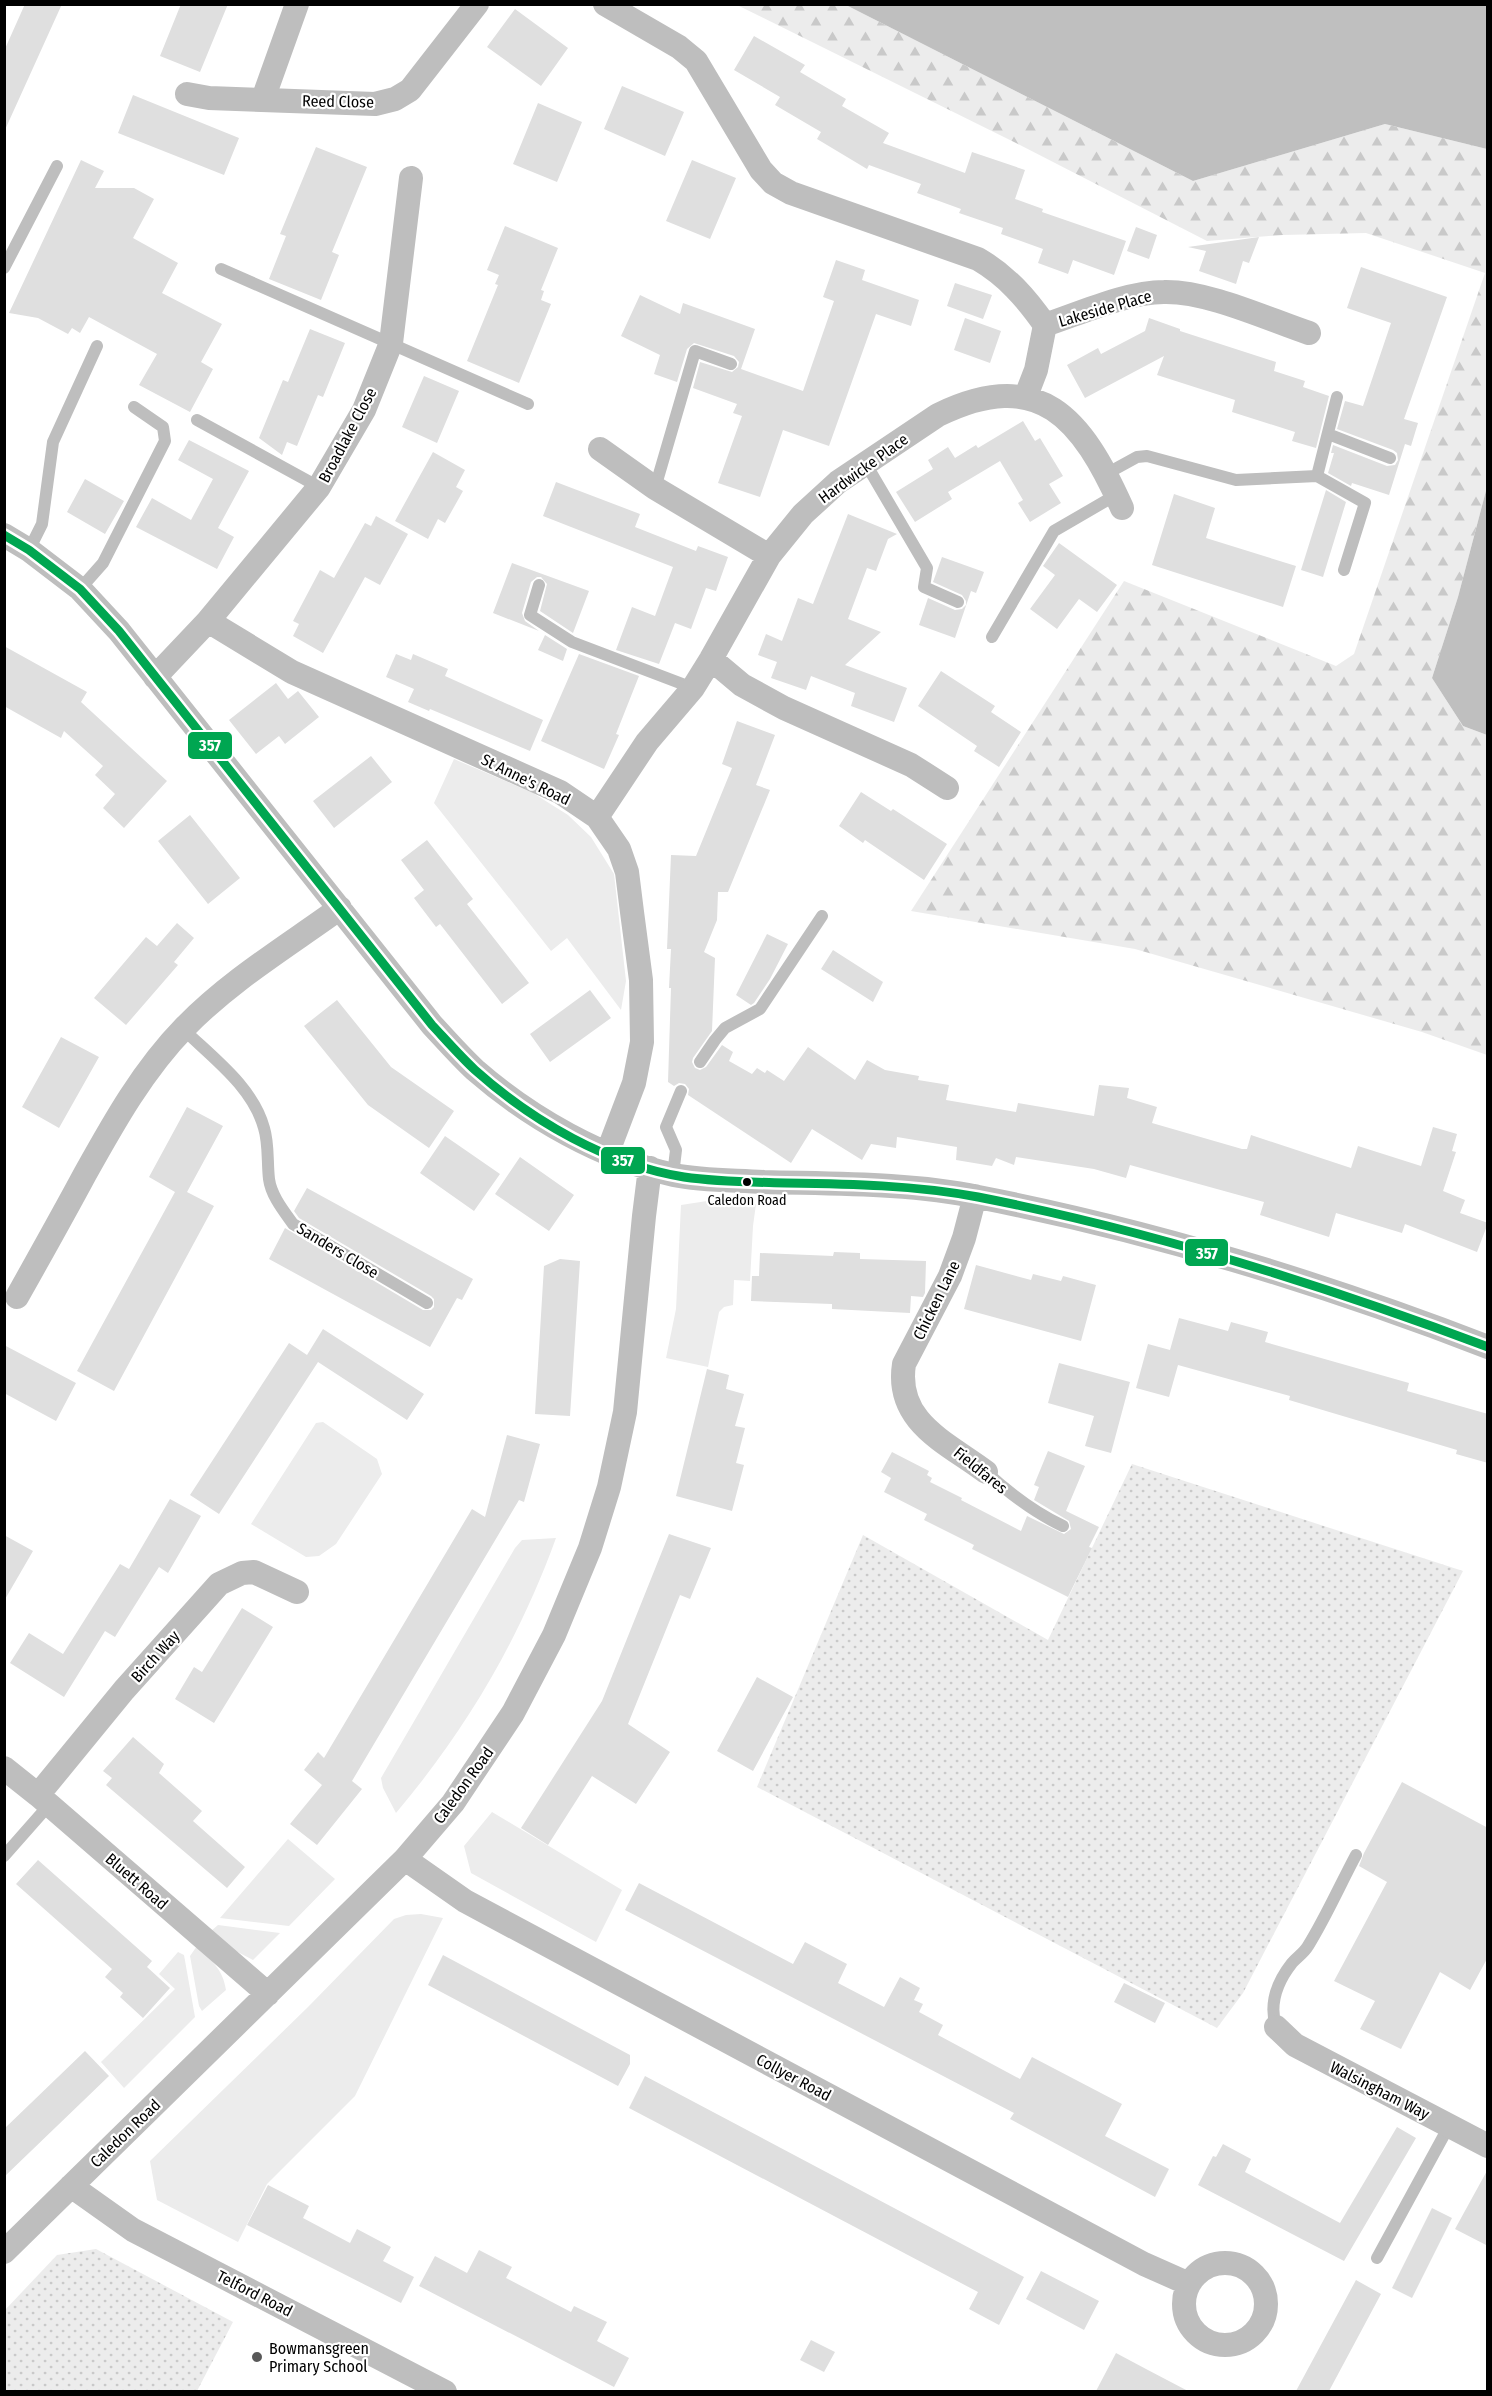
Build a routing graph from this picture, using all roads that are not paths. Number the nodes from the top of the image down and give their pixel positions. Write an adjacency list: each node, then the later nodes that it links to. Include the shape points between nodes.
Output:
1 (297, 4): 5 (street)
2 (477, 4): 5 (street, Reed Close, via 410,90 395,99 375,104)
3 (605, 4): 10 (street, Lakeside Place, via 696,61 761,170 773,183 791,193 978,260 1011,283)
4 (187, 94): 5 (street, Reed Close)
5 (262, 99)
6 (57, 166): 8 (lane)
7 (411, 178): 12 (street, Broadlake Close)
8 (4, 268)
9 (221, 269): 12 (lane)
10 (1045, 324): 11 (street, Lakeside Place, via 1163,292 1193,294); 15 (street, via 1036,370)
11 (1309, 333)
12 (391, 343): 17 (lane); 25 (street, Broadlake Close, via 364,410)
13 (98, 345): 29 (lane, via 53,442 42,524)
14 (731, 364): 26 (lane, via 695,351)
15 (1026, 396): 23 (street, Hardwicke Place, via 1003,395 953,408); 27 (street, Hardwicke Place, via 1058,412 1075,427 1088,442)
16 (1337, 397): 20 (lane)
17 (528, 404)
18 (134, 407): 33 (lane, via 163,427 165,441 103,563)
19 (197, 420): 25 (lane)
20 (1328, 434): 22 (lane); 24 (lane)
21 (600, 449): 26 (street)
22 (1390, 458)
23 (866, 465): 30 (street, Hardwicke Place, via 803,514); 34 (lane, via 927,568 924,587)
24 (1317, 476): 27 (lane, via 1236,480 1147,456 1137,457); 31 (lane, via 1365,503)
25 (319, 487): 35 (street, Broadlake Close)
26 (655, 488): 30 (street)
27 (1115, 492): 36 (lane, via 1054,531)
28 (4, 535): 29 (street)
29 (29, 550): 33 (street)
30 (769, 555): 37 (street, Hardwicke Place)
31 (1344, 570)
32 (539, 585): 39 (lane, via 530,615 572,642)
33 (80, 589): 38 (street)
34 (958, 602)
35 (208, 621): 38 (street); 41 (street, St Anne's Road, via 292,672 550,787)
36 (992, 637)
37 (711, 659): 39 (street, Hardwicke Place); 40 (street, via 742,685 784,708 911,765)
38 (154, 676): 42 (street)
39 (693, 688): 41 (street, Hardwicke Place, via 648,742)
40 (947, 788)
41 (597, 817): 47 (street, St Anne's Road, via 619,849 627,872 641,980 639,1066)
42 (340, 908): 44 (street, via 251,968); 47 (street, via 432,1025 475,1070 551,1124)
43 (822, 916): 45 (lane, via 760,1009 725,1028)
44 (183, 1029): 50 (street, via 135,1088); 51 (lane, Sanders Close, via 256,1106 265,1130 269,1182 292,1224)
45 (700, 1062)
46 (681, 1091): 48 (lane, via 666,1126 676,1149)
47 (607, 1154): 48 (street)
48 (662, 1171): 49 (street, via 730,1180 886,1186); 61 (street, Caledon Road, via 644,1216 625,1412 590,1548 554,1635 513,1713 453,1803)
49 (975, 1196): 52 (street, via 1248,1263 1396,1311); 53 (street, Chicken Lane, via 950,1276 904,1364 902,1378)
50 (17, 1298)
51 (427, 1303)
52 (1488, 1347)
53 (907, 1404): 54 (street, Fieldfares, via 928,1430)
54 (986, 1472): 55 (lane, Fieldfares, via 1039,1515)
55 (1063, 1526)
56 (297, 1592): 58 (street, Birch Way, via 254,1572 219,1584 124,1690)
57 (4, 1768): 58 (street, Bluett Road)
58 (44, 1800): 60 (lane); 62 (street, Bluett Road)
59 (1356, 1855): 63 (lane, via 1307,1949 1282,1980 1272,2003)
60 (4, 1856)
61 (405, 1859): 62 (street, Caledon Road); 69 (street, Collyer Road, via 465,1901 1134,2259)
62 (268, 1994): 66 (street, Caledon Road)
63 (1276, 2027): 64 (street, Walsingham Way, via 1295,2046)
64 (1449, 2126): 65 (street, Walsingham Way); 68 (lane)
65 (1488, 2146)
66 (71, 2186): 67 (street, Caledon Road); 70 (street, Telford Road, via 133,2230)
67 (4, 2252)
68 (1377, 2258)
69 (1189, 2284)
70 (445, 2391)

